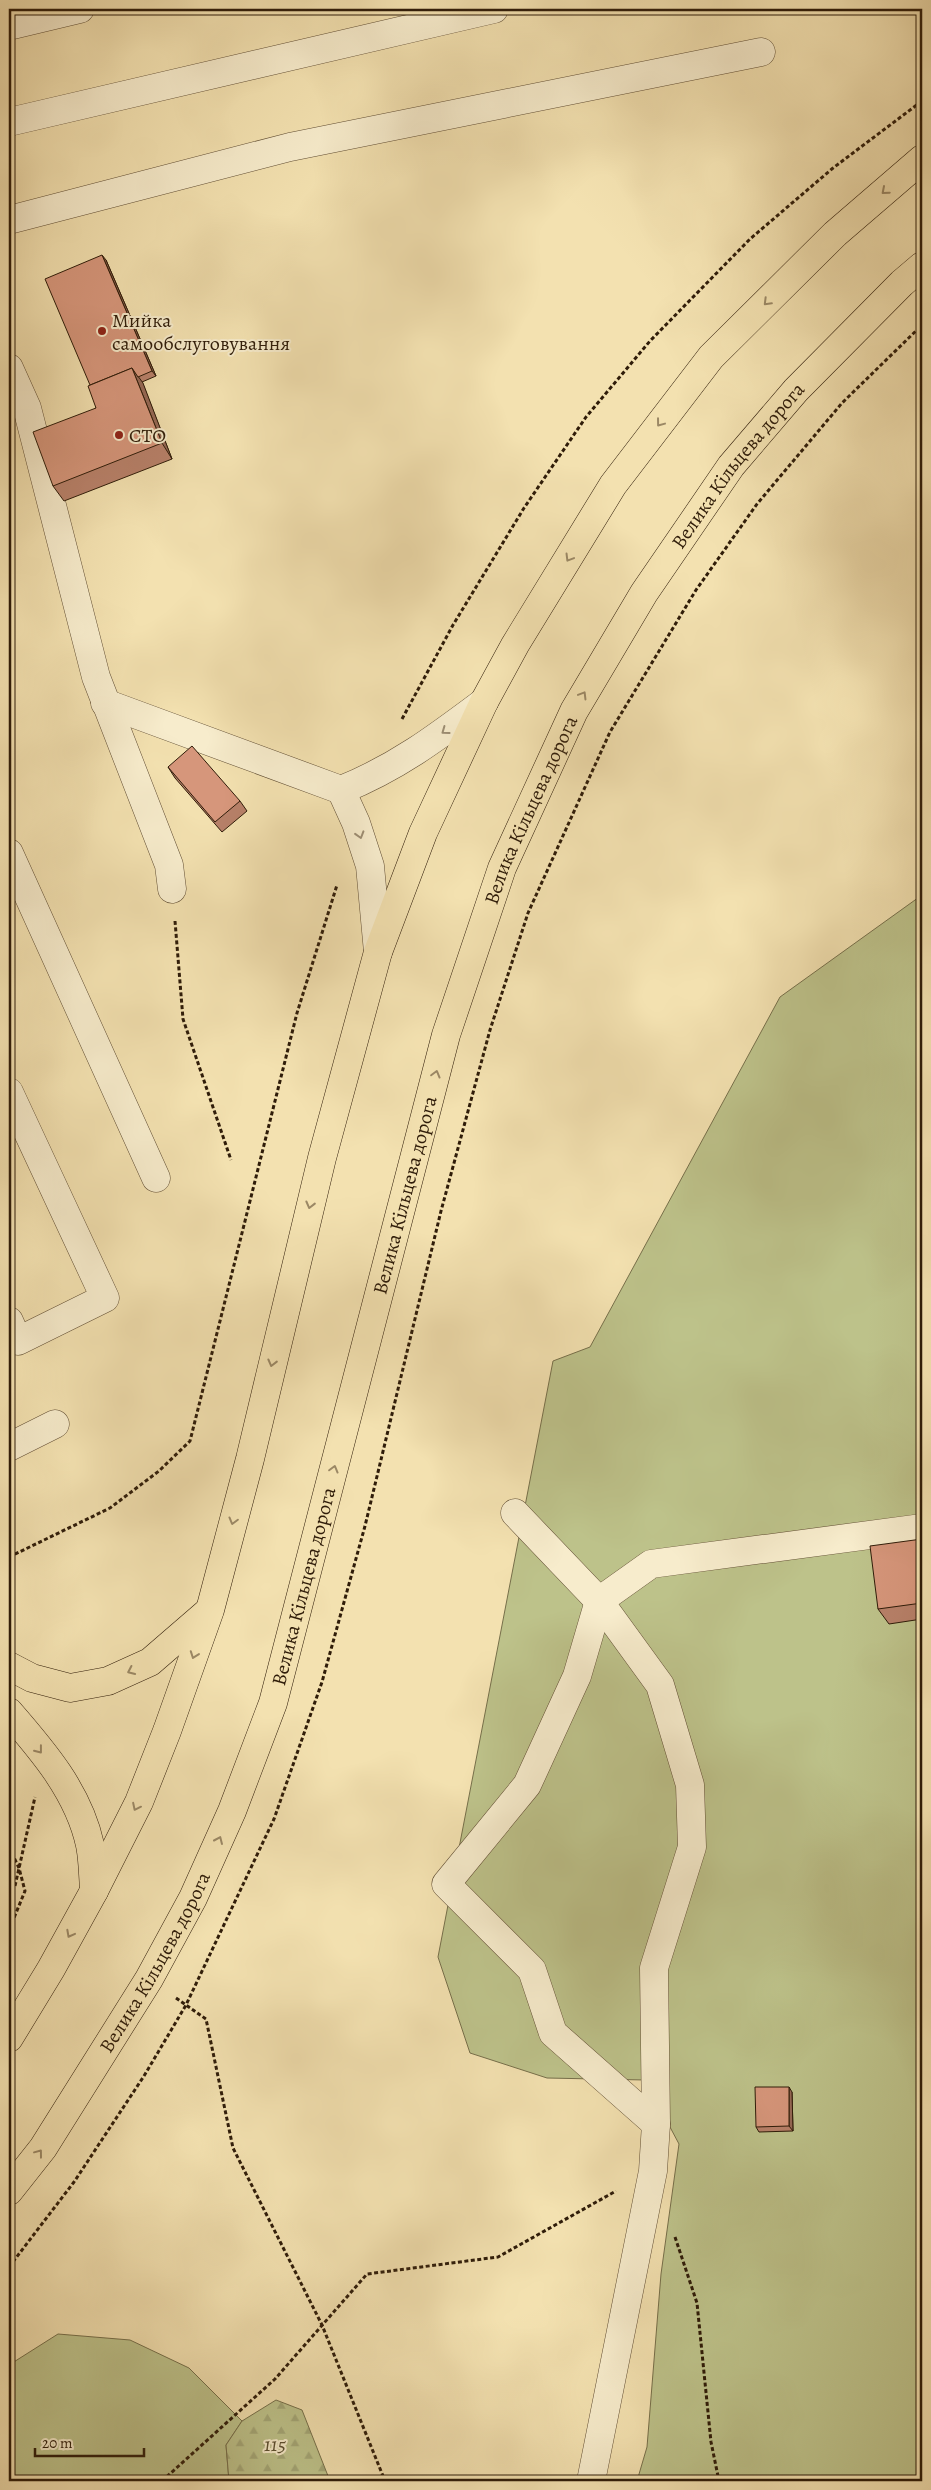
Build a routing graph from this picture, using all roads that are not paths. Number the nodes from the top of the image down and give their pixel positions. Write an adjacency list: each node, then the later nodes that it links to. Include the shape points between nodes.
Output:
1 (80, 9): 3 (lane)
2 (494, 9): 5 (lane)
3 (9, 26)
4 (761, 52): 7 (lane, via 290,147)
5 (9, 122)
6 (922, 159): 10 (main road, one-way to 10, via 835,234 711,357 613,485)
7 (9, 220)
8 (922, 266): 30 (main road, Велика Кільцева дорога, one-way to 8, via 43,2148 149,1979 193,1898 273,1703 446,1035 502,868 574,711 644,593 731,466 796,390)
9 (9, 368): 11 (lane, via 27,408)
10 (484, 702): 12 (lane, one-way to 12, via 413,754 374,777); 15 (main road, via 423,833)
11 (105, 703): 12 (lane); 14 (lane, via 169,866)
12 (340, 790): 15 (lane, one-way to 15, via 356,823 370,866)
13 (9, 853): 17 (lane)
14 (172, 889)
15 (378, 952): 24 (main road, one-way to 24, via 322,1158 250,1459)
16 (9, 1092): 18 (lane, via 105,1298 18,1341)
17 (156, 1178)
18 (9, 1321)
19 (55, 1424): 20 (lane)
20 (9, 1447)
21 (515, 1513): 23 (lane)
22 (922, 1528): 23 (lane, via 651,1564)
23 (599, 1601): 29 (lane, via 660,1685 690,1784 692,1848 654,1968); 29 (lane, via 577,1676 527,1785 446,1884 532,1970 553,2033)
24 (210, 1610): 25 (main road, one-way to 25, via 150,1662 108,1682 70,1688 32,1678); 27 (main road, one-way to 27, via 168,1731 139,1802)
25 (9, 1666)
26 (9, 1712): 27 (main road, one-way to 27, via 78,1805 90,1846)
27 (94, 1891): 28 (main road, one-way to 28)
28 (9, 2038)
29 (656, 2124): 31 (lane, via 653,2171)
30 (9, 2191)
31 (591, 2481)

